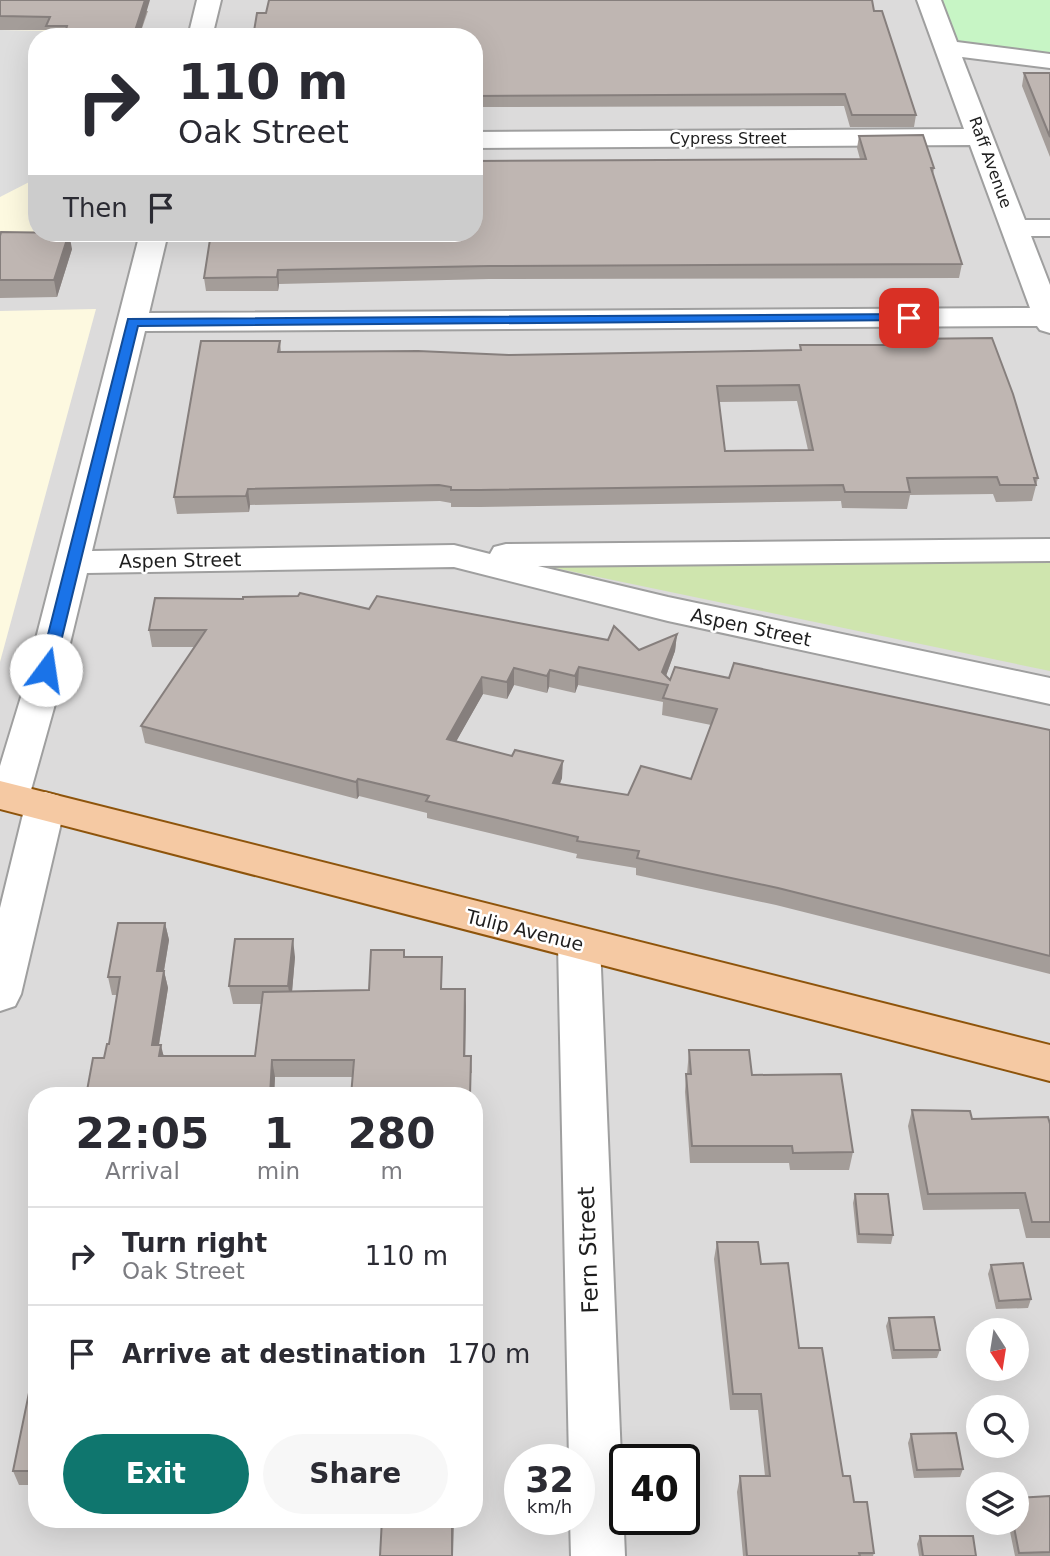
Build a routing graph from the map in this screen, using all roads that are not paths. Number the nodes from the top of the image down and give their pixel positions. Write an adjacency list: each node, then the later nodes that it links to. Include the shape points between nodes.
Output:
1 (209, 0): 3 (street)
2 (929, 0): 4 (street, Raff Avenue)
3 (202, 28)
4 (949, 48): 5 (street); 6 (street, Raff Avenue)
5 (1050, 61)
6 (982, 137): 7 (street, Cypress Street); 8 (street, Raff Avenue)
7 (483, 140)
8 (1014, 228): 9 (street); 11 (street, Raff Avenue)
9 (1050, 228)
10 (152, 242): 12 (street)
11 (1049, 321): 12 (street)
12 (133, 322): 15 (street)
13 (1050, 550): 14 (street, Aspen Street)
14 (454, 556): 15 (street, Aspen Street); 16 (street, Aspen Street, via 668,609)
15 (73, 562): 17 (street)
16 (1050, 691)
17 (18, 800): 18 (main road, Tulip Avenue); 19 (street)
18 (579, 944): 20 (main road, Tulip Avenue); 21 (street, Fern Street)
19 (0, 994)
20 (1050, 1063)
21 (598, 1556)

